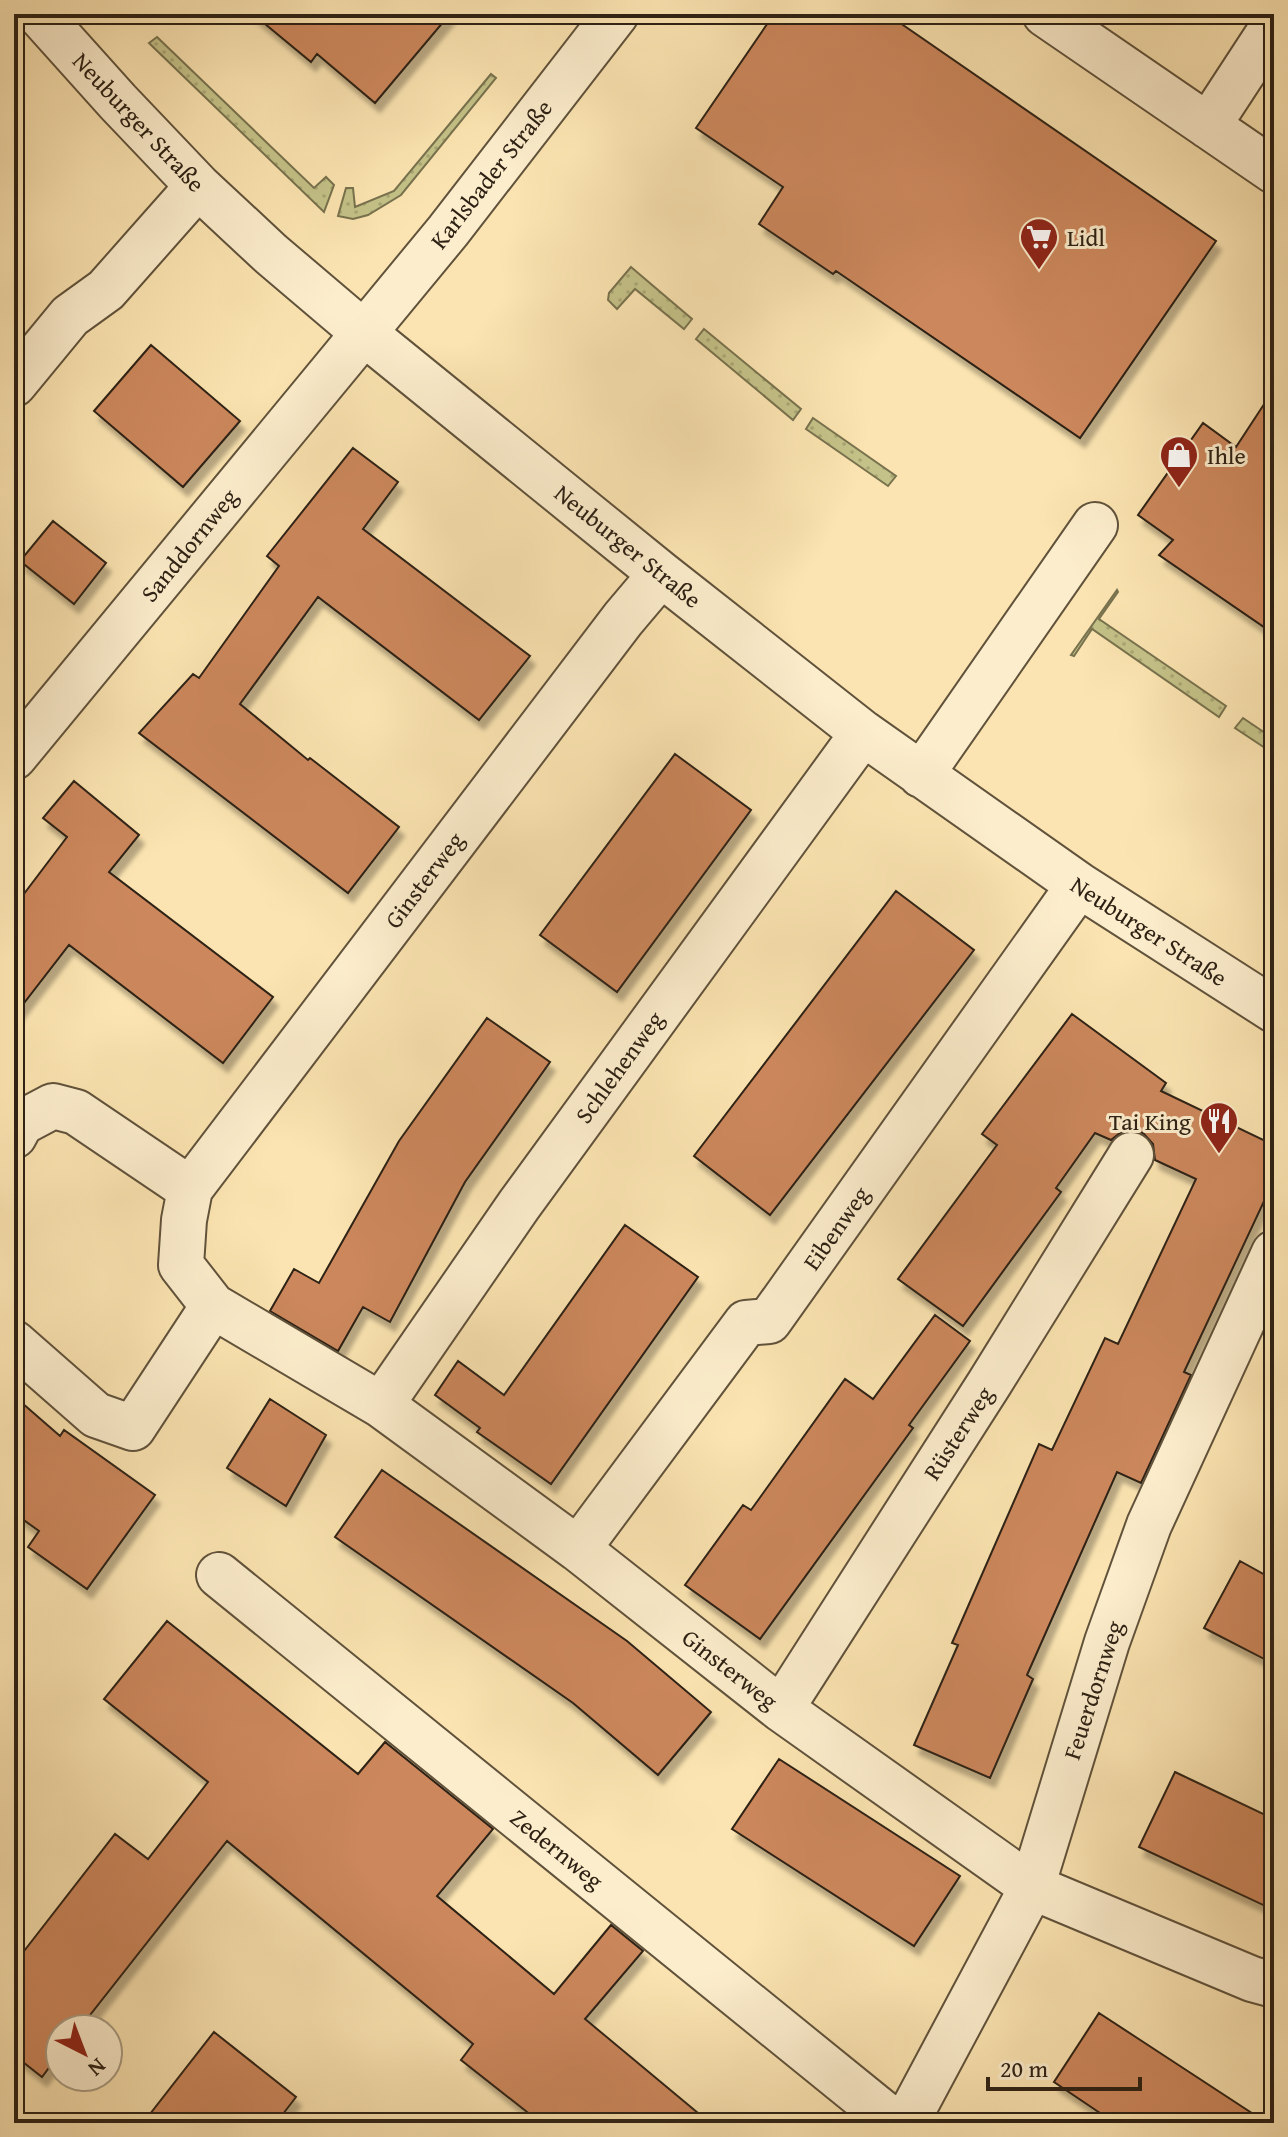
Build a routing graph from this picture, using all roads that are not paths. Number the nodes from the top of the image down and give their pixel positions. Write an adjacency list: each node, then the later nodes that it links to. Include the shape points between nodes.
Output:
1 (39, 14): 7 (street, Neuburger Straße)
2 (616, 14): 8 (street, Karlsbader Straße)
3 (1045, 14): 5 (street)
4 (1274, 25): 5 (street)
5 (1208, 126): 6 (street)
6 (1274, 171)
7 (198, 186): 8 (street, Neuburger Straße); 9 (street, via 106,290 70,316)
8 (364, 333): 11 (street, Neuburger Straße); 13 (street, Sanddornweg)
9 (14, 384)
10 (1095, 525): 14 (street)
11 (661, 574): 12 (street, Neuburger Straße); 19 (street, Ginsterweg)
12 (863, 733): 14 (street, Neuburger Straße); 23 (street, Schlehenweg, via 519,1205)
13 (14, 757)
14 (921, 775): 15 (street, Neuburger Straße)
15 (1079, 885): 16 (street, Neuburger Straße); 24 (street, Eibenweg, via 769,1321 746,1323)
16 (1274, 1010)
17 (14, 1136): 19 (street, via 21,1123 53,1106 76,1112)
18 (1131, 1155): 26 (street, Rüsterweg)
19 (190, 1189): 21 (street, Ginsterweg, via 181,1265)
20 (1274, 1253): 27 (street, Feuerdornweg, via 1149,1525)
21 (213, 1306): 22 (street, via 133,1428 96,1415); 23 (street, Ginsterweg)
22 (14, 1343)
23 (381, 1405): 24 (street, Ginsterweg)
24 (578, 1549): 26 (street, Ginsterweg)
25 (219, 1575): 29 (street, Zedernweg)
26 (781, 1709): 27 (street, Ginsterweg)
27 (1032, 1887): 28 (street, Ginsterweg); 30 (street, Feuerdornweg)
28 (1274, 1985)
29 (895, 2123)
30 (906, 2123)

